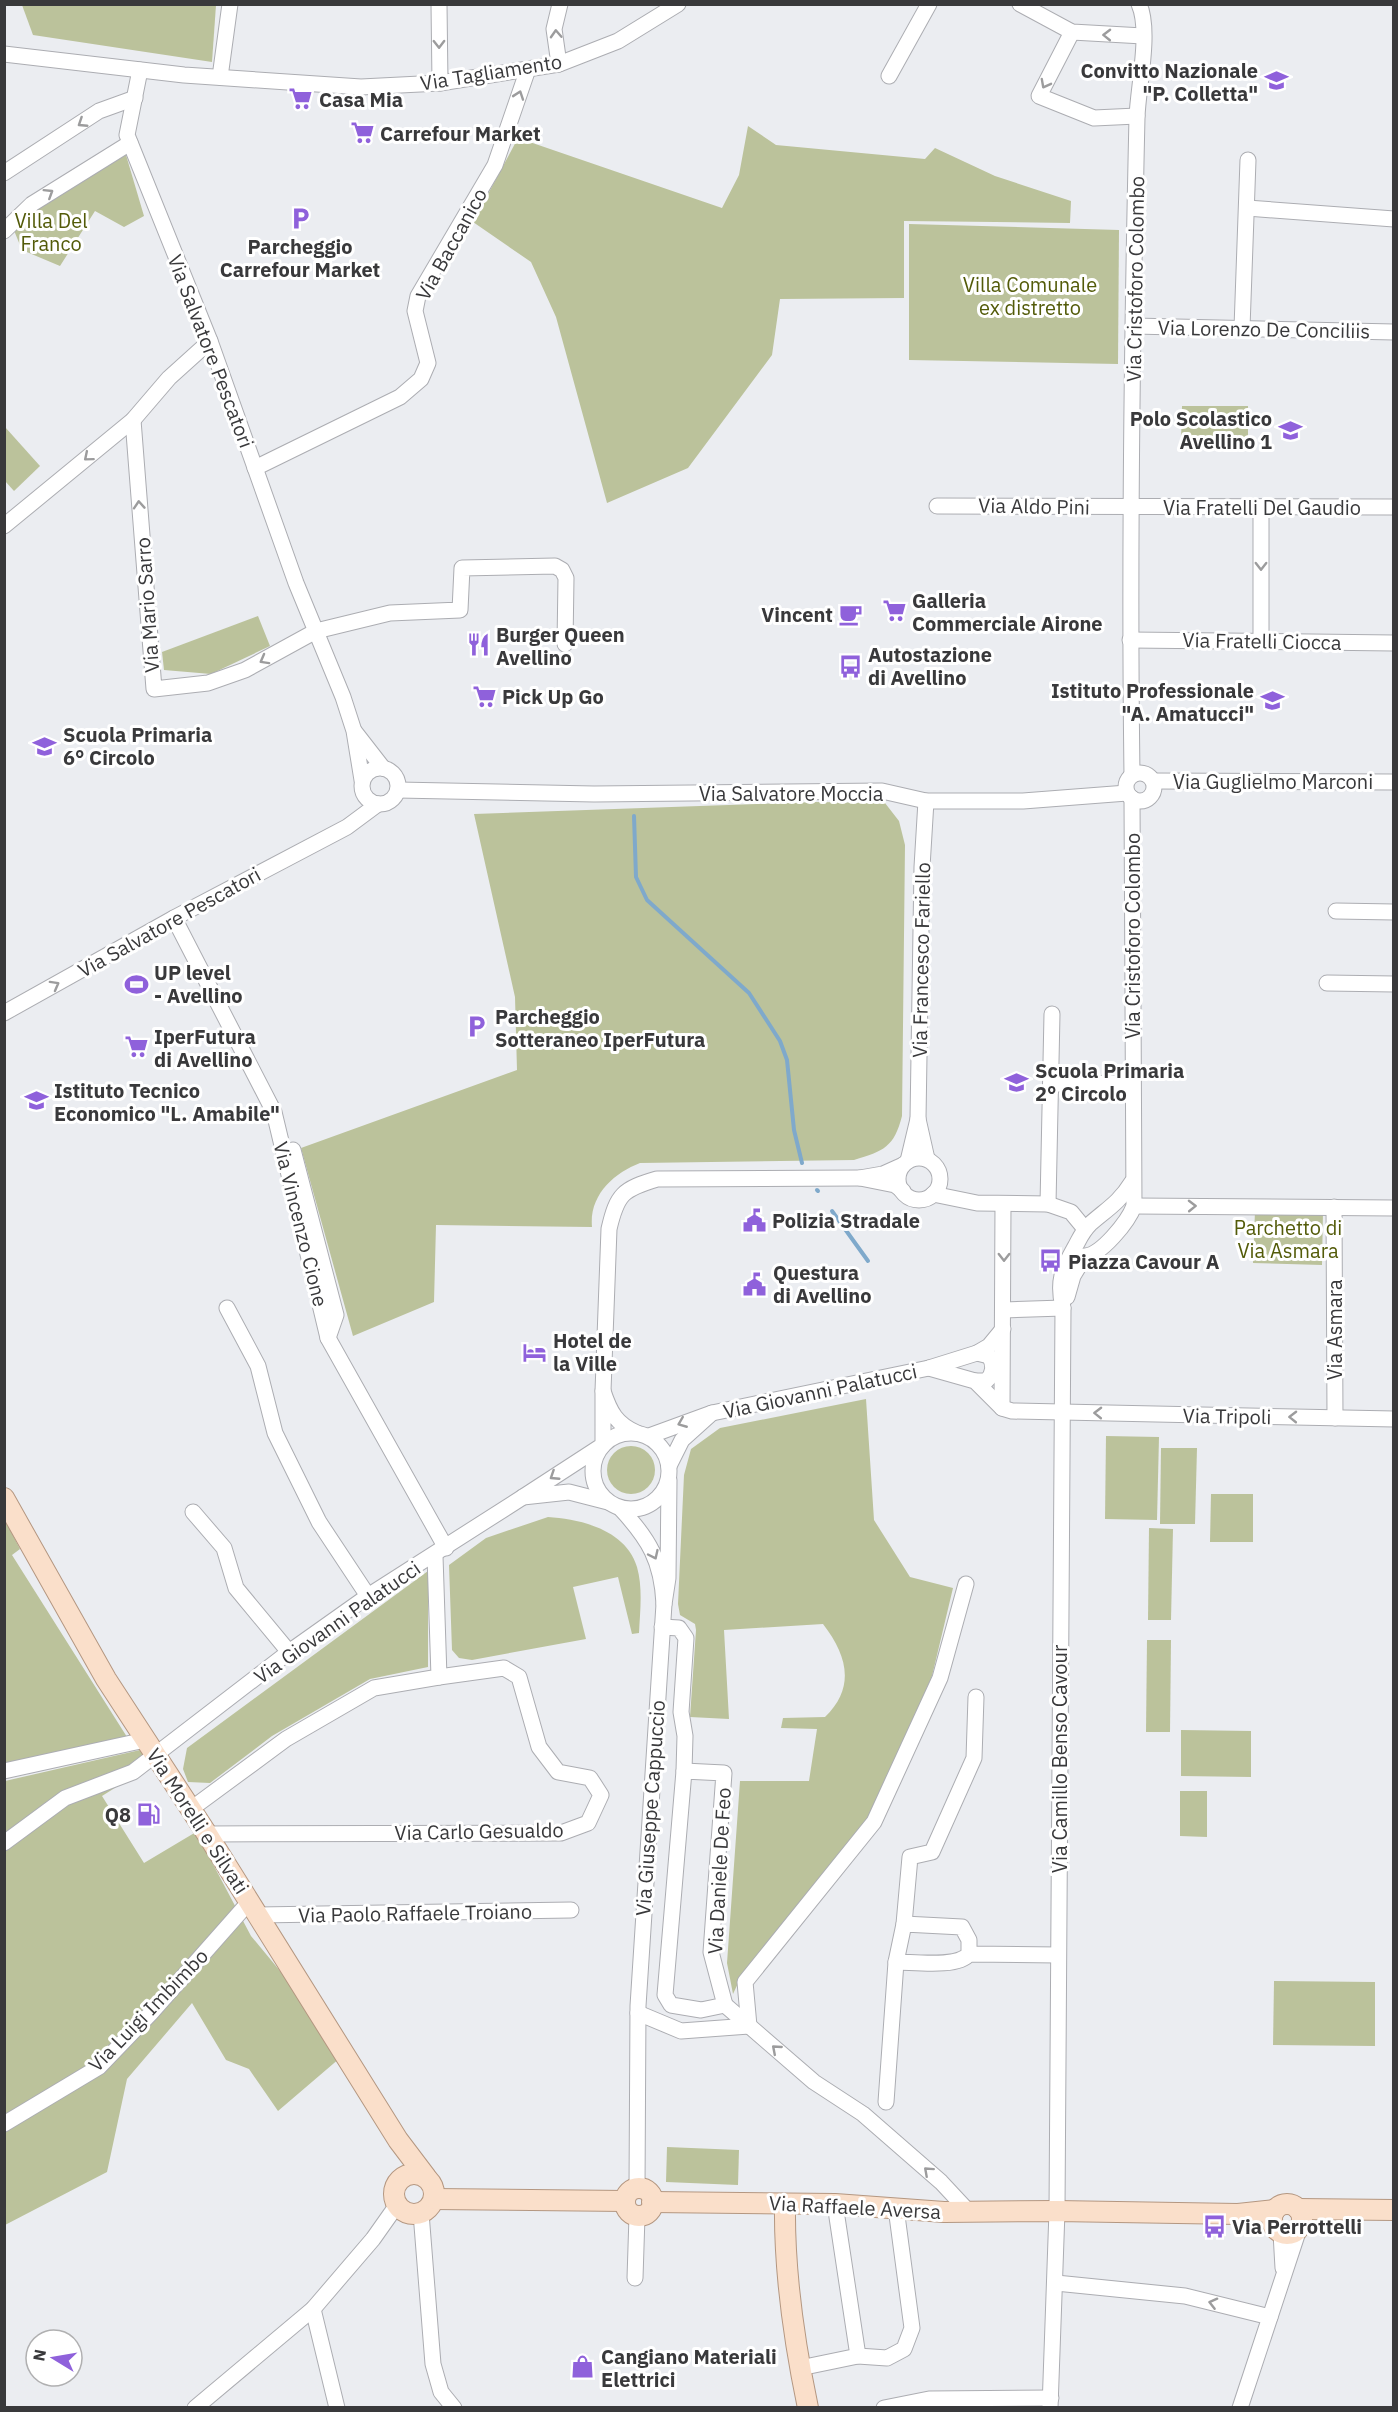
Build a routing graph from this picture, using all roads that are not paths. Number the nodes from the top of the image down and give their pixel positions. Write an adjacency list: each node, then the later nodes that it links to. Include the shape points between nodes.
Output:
1 (230, 4): 15 (street)
2 (439, 4): 16 (street, one-way to 16)
3 (560, 4): 11 (street, one-way to 3, via 554,29)
4 (678, 4): 11 (street, Via Tagliamento, via 598,51)
5 (929, 4): 14 (street)
6 (1020, 4): 8 (street)
7 (1142, 7): 9 (street, Via Cristoforo Colombo)
8 (1072, 32): 9 (street, one-way to 8); 18 (street, one-way to 18, via 1039,96 1094,118)
9 (1143, 36): 18 (street, Via Cristoforo Colombo)
10 (4, 54): 13 (street, Via Tagliamento)
11 (559, 64): 12 (street, Via Tagliamento)
12 (528, 69): 16 (street, Via Tagliamento); 30 (street, Via Baccanico, one-way to 12, via 400,397 421,379 428,363 415,310 418,297 495,165)
13 (140, 70): 15 (street, Via Tagliamento); 17 (street, Via Salvatore Pescatori)
14 (889, 75)
15 (220, 77): 16 (street, Via Tagliamento, via 361,87)
16 (440, 83)
17 (135, 98): 19 (street, Via Salvatore Pescatori, via 127,135); 21 (street, one-way to 21, via 99,111)
18 (1137, 116): 25 (street, Via Cristoforo Colombo)
19 (130, 143): 24 (street, one-way to 19, via 32,204); 28 (street, Via Salvatore Pescatori)
20 (1248, 160): 22 (street)
21 (4, 173)
22 (1247, 208): 23 (street); 26 (street)
23 (1394, 219)
24 (5, 230)
25 (1134, 326): 26 (street, Via Lorenzo De Conciliis); 32 (street, Via Cristoforo Colombo)
26 (1242, 328): 27 (street, Via Lorenzo De Conciliis)
27 (1394, 332)
28 (210, 342): 29 (street, via 169,378); 30 (street, Via Salvatore Pescatori)
29 (133, 420): 35 (street, one-way to 35); 36 (street, Via Mario Sarro, one-way to 29, via 245,670 208,683 153,688)
30 (255, 468): 36 (street, Via Salvatore Pescatori)
31 (937, 506): 32 (street, Via Aldo Pini)
32 (1130, 507): 33 (street, Via Fratelli Del Gaudio); 37 (street, Via Cristoforo Colombo)
33 (1261, 507): 34 (street, Via Fratelli Del Gaudio); 38 (street, one-way to 38)
34 (1394, 507)
35 (4, 526)
36 (316, 631): 40 (street, via 390,613 460,610 462,568 555,566 566,578); 41 (street, Via Salvatore Pescatori)
37 (1130, 640): 38 (street, Via Fratelli Ciocca); 42 (street, Via Cristoforo Colombo)
38 (1261, 640): 39 (street, Via Fratelli Ciocca)
39 (1394, 643)
40 (565, 644)
41 (354, 731): 43 (street, Via Salvatore Pescatori); 44 (street, Via Salvatore Pescatori)
42 (1132, 775): 45 (street, via 1144,773); 48 (street, via 1126,783)
43 (392, 778): 44 (street, via 368,771); 49 (street, Via Salvatore Moccia, via 454,792 882,791); 50 (street, via 391,801)
44 (362, 780): 47 (street)
45 (1153, 781): 46 (street, Via Guglielmo Marconi); 48 (street, via 1151,796 1141,801)
46 (1394, 782)
47 (365, 796): 50 (street); 51 (street, Via Salvatore Pescatori)
48 (1130, 796): 49 (street, Via Salvatore Moccia); 59 (street, Via Cristoforo Colombo)
49 (926, 801): 61 (street, Via Francesco Fariello)
50 (378, 804): 51 (street, Via Salvatore Pescatori)
51 (334, 832): 54 (street, Via Salvatore Pescatori)
52 (1336, 911): 53 (street)
53 (1394, 912)
54 (174, 918): 57 (street, Via Salvatore Pescatori, one-way to 54); 82 (street, Via Vincenzo Cione, via 274,1112)
55 (1327, 983): 56 (street)
56 (1394, 984)
57 (4, 1013)
58 (1052, 1014): 60 (street)
59 (1132, 1083): 60 (street); 66 (street, Via Cristoforo Colombo)
60 (1052, 1084): 70 (street)
61 (918, 1119): 63 (street, Via Francesco Fariello); 64 (street, Via Francesco Fariello)
62 (293, 1150): 82 (street, Via Vincenzo Cione, via 336,1315)
63 (927, 1159): 64 (street); 68 (street, via 940,1174)
64 (906, 1163): 65 (street, via 883,1174); 67 (street, via 898,1178)
65 (860, 1178): 67 (street, via 895,1185); 86 (street, via 657,1179 632,1186 615,1204 609,1228)
66 (1132, 1182): 71 (street, Via Cristoforo Colombo); 74 (street, via 1121,1200)
67 (903, 1191): 68 (street, via 914,1199)
68 (933, 1194): 69 (street)
69 (1004, 1204): 70 (street); 80 (street, one-way to 80)
70 (1048, 1204): 75 (street, via 1071,1212)
71 (1134, 1206): 72 (street, one-way to 72); 76 (street, via 1129,1219)
72 (1334, 1207): 73 (street); 90 (street, Via Asmara)
73 (1394, 1208)
74 (1098, 1219): 75 (street); 76 (street)
75 (1085, 1229): 77 (street, Via Camillo Benso Cavour, via 1078,1237)
76 (1113, 1235): 77 (street, via 1091,1255)
77 (1080, 1250): 79 (street, Via Camillo Benso Cavour, via 1063,1265 1060,1291)
78 (227, 1308): 101 (street, via 258,1366 275,1433 319,1522)
79 (1064, 1308): 80 (street); 88 (street, Via Camillo Benso Cavour)
80 (1004, 1310): 81 (street)
81 (1003, 1329): 83 (street, Via Giovanni Palatucci, via 989,1346); 87 (street)
82 (328, 1338): 99 (street, Via Vincenzo Cione)
83 (976, 1353): 84 (street, Via Giovanni Palatucci); 85 (street, via 989,1356 993,1371 986,1381)
84 (929, 1368): 85 (street, Via Giovanni Palatucci); 89 (street, Via Giovanni Palatucci)
85 (975, 1381): 87 (street, Via Giovanni Palatucci)
86 (603, 1391): 92 (street, via 622,1427); 93 (street)
87 (1002, 1408): 88 (street)
88 (1061, 1412): 90 (street, Via Tripoli, one-way to 88); 117 (street, Via Camillo Benso Cavour)
89 (712, 1413): 92 (street, Via Giovanni Palatucci, one-way to 92); 94 (street, Via Giovanni Palatucci, via 689,1430)
90 (1335, 1418): 91 (street, Via Tripoli)
91 (1394, 1419)
92 (643, 1435): 93 (street, via 619,1435); 94 (street, via 666,1454)
93 (603, 1445): 95 (street, Via Giovanni Palatucci, one-way to 95); 97 (street, via 596,1455 594,1474 599,1492)
94 (669, 1472): 97 (street, via 665,1490 656,1500 633,1509); 102 (street, Via Giuseppe Cappuccio, via 668,1578)
95 (523, 1497): 97 (street, Via Giovanni Palatucci, via 569,1492); 99 (street, Via Giovanni Palatucci)
96 (4, 1498): 107 (main road, Via Morelli e Silvati, via 106,1680)
97 (614, 1505): 102 (street, Via Giuseppe Cappuccio, one-way to 102, via 653,1550 663,1578)
98 (193, 1512): 104 (street, via 224,1548 236,1588)
99 (440, 1552): 101 (street, Via Giovanni Palatucci); 105 (street)
100 (966, 1584): 121 (street, via 940,1678 874,1822 746,1982)
101 (368, 1596): 104 (street, Via Giovanni Palatucci)
102 (664, 1604): 103 (street, Via Giuseppe Cappuccio)
103 (662, 1628): 109 (street, Via Daniele De Feo, via 679,1628 686,1638 681,1712); 120 (street, Via Giuseppe Cappuccio)
104 (289, 1652): 107 (street, Via Giovanni Palatucci)
105 (439, 1677): 110 (street, Via Carlo Gesualdo, via 374,1688 286,1739); 111 (street, Via Carlo Gesualdo, via 504,1668 519,1677 539,1747 558,1772 590,1778 601,1795 588,1823 561,1833)
106 (976, 1697): 115 (street, via 974,1758 932,1852 910,1857)
107 (150, 1747): 108 (street); 110 (main road, Via Morelli e Silvati); 112 (street, Via Giovanni Palatucci, via 133,1772 65,1798)
108 (4, 1771)
109 (684, 1771): 119 (street, Via Daniele De Feo, via 724,1773 711,1952); 119 (street, Via Daniele De Feo, via 665,1995 671,2005 701,2010)
110 (190, 1809): 111 (main road, Via Morelli e Silvati)
111 (207, 1834): 113 (main road, Via Morelli e Silvati)
112 (4, 1843)
113 (254, 1908): 114 (street, Via Paolo Raffaele Troiano); 123 (street, Via Luigi Imbimbo, via 99,2067); 124 (main road, Via Morelli e Silvati)
114 (572, 1910)
115 (904, 1924): 116 (street, via 962,1928 969,1940); 118 (street)
116 (969, 1954): 117 (street); 118 (street, via 955,1963)
117 (1058, 1954): 134 (street, Via Camillo Benso Cavour)
118 (896, 1962): 122 (street)
119 (725, 2005): 121 (street)
120 (638, 2013): 121 (street, via 681,2031); 127 (street, Via Giuseppe Cappuccio)
121 (749, 2026): 135 (street, one-way to 121, via 941,2182 863,2114 814,2082)
122 (886, 2102)
123 (4, 2124)
124 (398, 2140): 125 (main road, Via Morelli e Silvati); 126 (main road)
125 (426, 2177): 126 (main road, via 409,2174); 131 (main road, via 433,2187)
126 (398, 2180): 130 (main road, via 394,2193)
127 (633, 2202): 128 (main road, Via Raffaele Aversa, via 646,2214 652,2202); 131 (main road); 139 (street, Via Giuseppe Cappuccio)
128 (785, 2204): 129 (main road, Via Raffaele Aversa); 144 (main road, via 784,2243)
129 (835, 2204): 132 (main road, Via Raffaele Aversa); 143 (street)
130 (397, 2205): 131 (main road, via 408,2213); 141 (street)
131 (427, 2206): 148 (street, via 433,2364 441,2392)
132 (896, 2208): 135 (main road, Via Raffaele Aversa); 143 (street, via 912,2328 904,2349 887,2358)
133 (1394, 2210): 136 (main road, via 1325,2209)
134 (1057, 2211): 135 (main road, Via Raffaele Aversa); 137 (main road, Via Raffaele Aversa, via 1238,2214); 140 (street, Via Camillo Benso Cavour)
135 (969, 2212)
136 (1300, 2219): 137 (main road, via 1291,2233); 137 (main road, via 1286,2204); 138 (street)
137 (1276, 2222): 138 (street)
138 (1283, 2274): 142 (street)
139 (635, 2278)
140 (1056, 2283): 142 (street, one-way to 140, via 1185,2296); 145 (street, Via Camillo Benso Cavour)
141 (313, 2308): 146 (street); 147 (street)
142 (1270, 2316): 151 (street)
143 (858, 2356): 144 (street)
144 (808, 2366): 149 (main road)
145 (1051, 2403): 150 (street, via 930,2399)
146 (195, 2408)
147 (337, 2408)
148 (454, 2408)
149 (808, 2408)
150 (884, 2408)
151 (1240, 2408)

